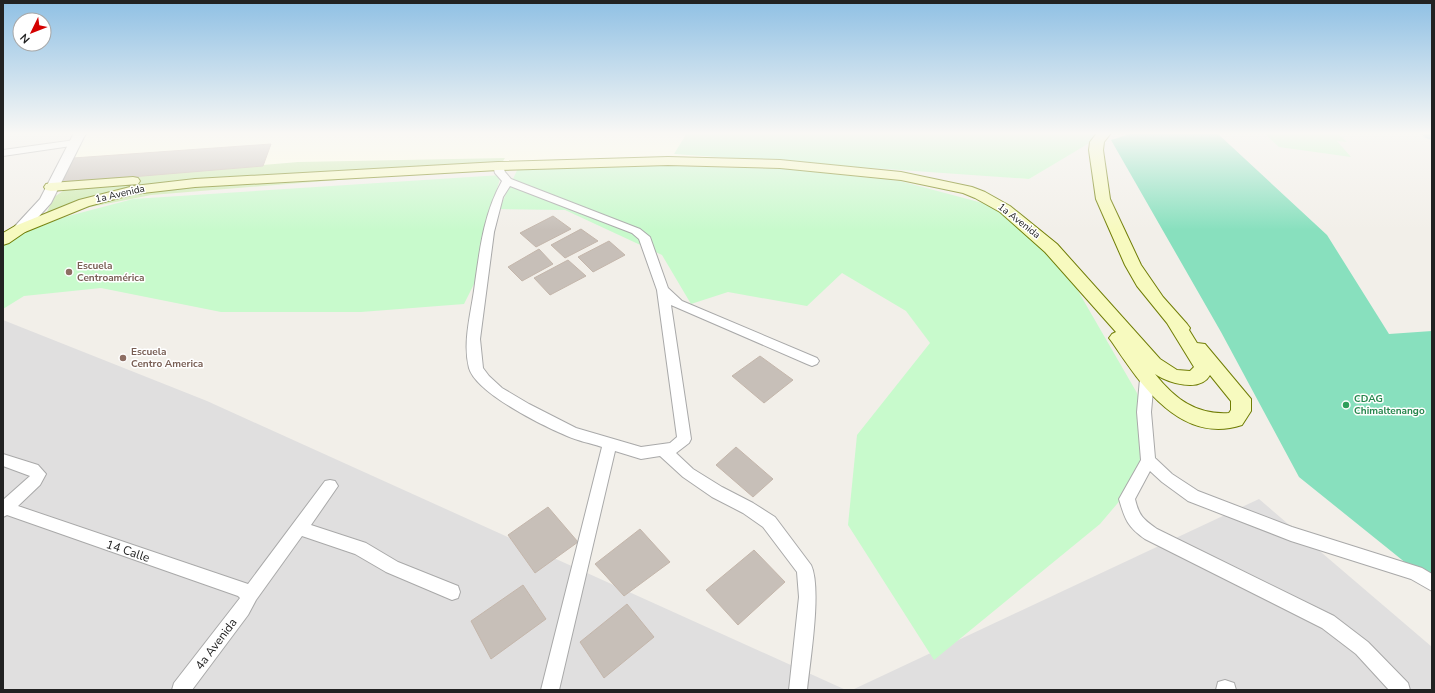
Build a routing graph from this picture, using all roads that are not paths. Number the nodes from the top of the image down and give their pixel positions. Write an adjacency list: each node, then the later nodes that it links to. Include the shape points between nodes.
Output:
1 (63, 165): 8 (street)
2 (520, 165): 5 (main road, 1a Avenida)
3 (794, 165): 11 (main road, 1a Avenida, via 901,176 980,195 1005,208 1038,235)
4 (1098, 165): 13 (main road, 1a Avenida, via 1103,199 1133,265 1157,301)
5 (498, 166): 6 (street); 7 (main road, 1a Avenida)
6 (507, 181): 12 (street, via 636,231 644,237); 16 (street, via 498,197 488,232 474,339 476,369 497,392 524,408 572,432)
7 (196, 183): 8 (main road, via 154,180); 9 (main road, 1a Avenida, via 152,187 111,195 66,209)
8 (51, 187): 9 (street, via 46,200)
9 (20, 229): 10 (main road, 1a Avenida)
10 (3, 240)
11 (1076, 275): 13 (main road, 1a Avenida, via 1154,364 1178,377 1197,376 1202,373 1203,367); 15 (main road, 1a Avenida)
12 (663, 290): 14 (street, via 678,304); 17 (street, via 684,439 674,448)
13 (1174, 319): 15 (main road, 1a Avenida, via 1241,399 1241,411 1234,420 1222,422 1203,419 1185,412 1164,398)
14 (812, 361)
15 (1147, 379): 19 (street, via 1144,412)
16 (610, 443): 17 (street, via 641,453); 27 (street)
17 (664, 451): 28 (street, via 688,473 769,522 805,570 807,597)
18 (3, 460): 21 (street, via 33,469 38,474 35,481)
19 (1148, 460): 23 (street, via 1167,478 1193,496 1292,534 1416,573); 29 (street, via 1127,499 1131,514 1138,525 1151,534 1328,622 1362,648)
20 (330, 486): 22 (street, 4a Avenida)
21 (4, 509): 25 (street, 14 Calle, via 244,590)
22 (299, 528): 24 (street, via 360,548 392,567); 25 (street, 4a Avenida)
23 (1432, 583)
24 (452, 592)
25 (249, 596): 26 (street, 4a Avenida)
26 (181, 690)
27 (550, 690)
28 (798, 690)
29 (1401, 690)

